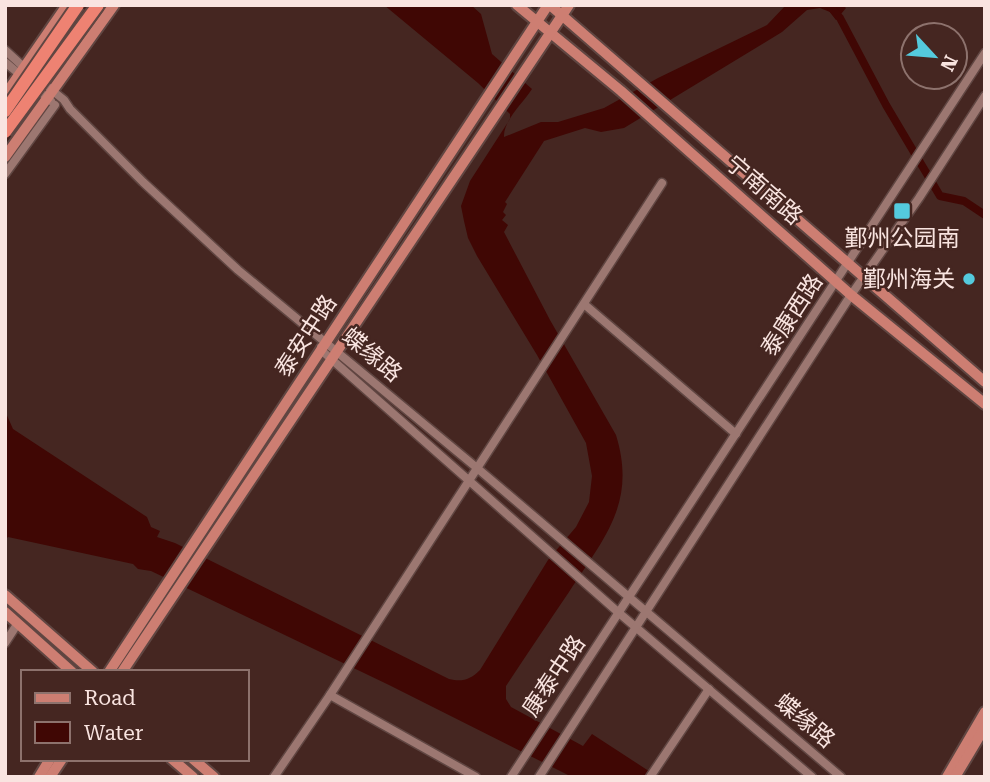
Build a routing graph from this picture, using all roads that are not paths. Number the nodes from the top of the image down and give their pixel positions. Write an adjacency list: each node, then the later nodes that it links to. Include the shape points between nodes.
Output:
1 (67, 5): 14 (main road)
2 (78, 5): 20 (highway, bridge)
3 (98, 5): 21 (highway, bridge)
4 (114, 5): 18 (main road)
5 (517, 5): 9 (main road, 宁南南路)
6 (549, 5): 8 (main road, 宁南南路); 9 (main road, 泰安中路)
7 (569, 5): 8 (main road, 泰安中路)
8 (562, 15): 10 (main road, 泰安中路); 25 (main road, 宁南南路)
9 (537, 22): 10 (main road, 宁南南路); 30 (main road, 泰安中路)
10 (551, 33): 27 (main road, 宁南南路); 31 (main road, 泰安中路)
11 (5, 50): 14 (street)
12 (985, 53): 25 (street, 泰康西路)
13 (5, 62): 14 (street)
14 (22, 71): 15 (street); 16 (main road); 18 (street)
15 (5, 89)
16 (5, 95)
17 (985, 96): 26 (street, 泰康西路)
18 (52, 98): 19 (street); 19 (street, 蝶缘路, via 64,100); 22 (main road); 23 (street)
19 (70, 109): 30 (street, 蝶缘路, via 238,270)
20 (5, 111)
21 (5, 132)
22 (5, 157)
23 (5, 174)
24 (662, 183): 29 (street)
25 (849, 263): 26 (main road, 宁南南路); 27 (street, 泰康西路)
26 (864, 276): 28 (street, 泰康西路); 32 (main road, 宁南南路)
27 (836, 282): 28 (main road, 宁南南路); 34 (street, 泰康西路)
28 (851, 295): 33 (main road, 宁南南路); 42 (street, 泰康西路)
29 (584, 304): 34 (street); 35 (street)
30 (323, 343): 31 (street, 蝶缘路); 37 (main road, 泰安中路)
31 (334, 354): 35 (street, 蝶缘路); 36 (street, 蝶缘路); 37 (main road, 泰安中路)
32 (985, 382)
33 (983, 402)
34 (736, 434): 40 (street, 泰康西路)
35 (477, 468): 36 (street); 40 (street, 蝶缘路)
36 (470, 480): 43 (street, 蝶缘路); 52 (street)
37 (191, 557): 38 (main road, 泰安中路)
38 (173, 584): 49 (main road, 泰安中路); 50 (main road, 泰安中路)
39 (5, 595): 48 (main road)
40 (629, 598): 42 (street, 蝶缘路); 43 (street, 康泰中路)
41 (5, 612): 44 (main road)
42 (646, 612): 45 (street, 康泰中路); 69 (street, 蝶缘路)
43 (619, 613): 45 (street, 蝶缘路); 67 (street, 康泰中路)
44 (18, 623): 46 (street); 47 (main road)
45 (636, 628): 51 (street, 蝶缘路); 59 (street, 康泰中路)
46 (5, 643)
47 (70, 670)
48 (91, 670)
49 (110, 670)
50 (123, 670)
51 (709, 690): 60 (street); 68 (street, 蝶缘路)
52 (330, 695): 65 (street); 66 (street)
53 (985, 712): 70 (main road)
54 (985, 727): 71 (main road)
55 (49, 761): 61 (main road)
56 (61, 761): 62 (main road)
57 (174, 761): 63 (main road)
58 (195, 761): 64 (main road)
59 (541, 773)
60 (653, 773)
61 (39, 777)
62 (50, 777)
63 (193, 777)
64 (214, 777)
65 (274, 777)
66 (476, 777)
67 (511, 777)
68 (813, 777)
69 (841, 777)
70 (947, 777)
71 (956, 777)

